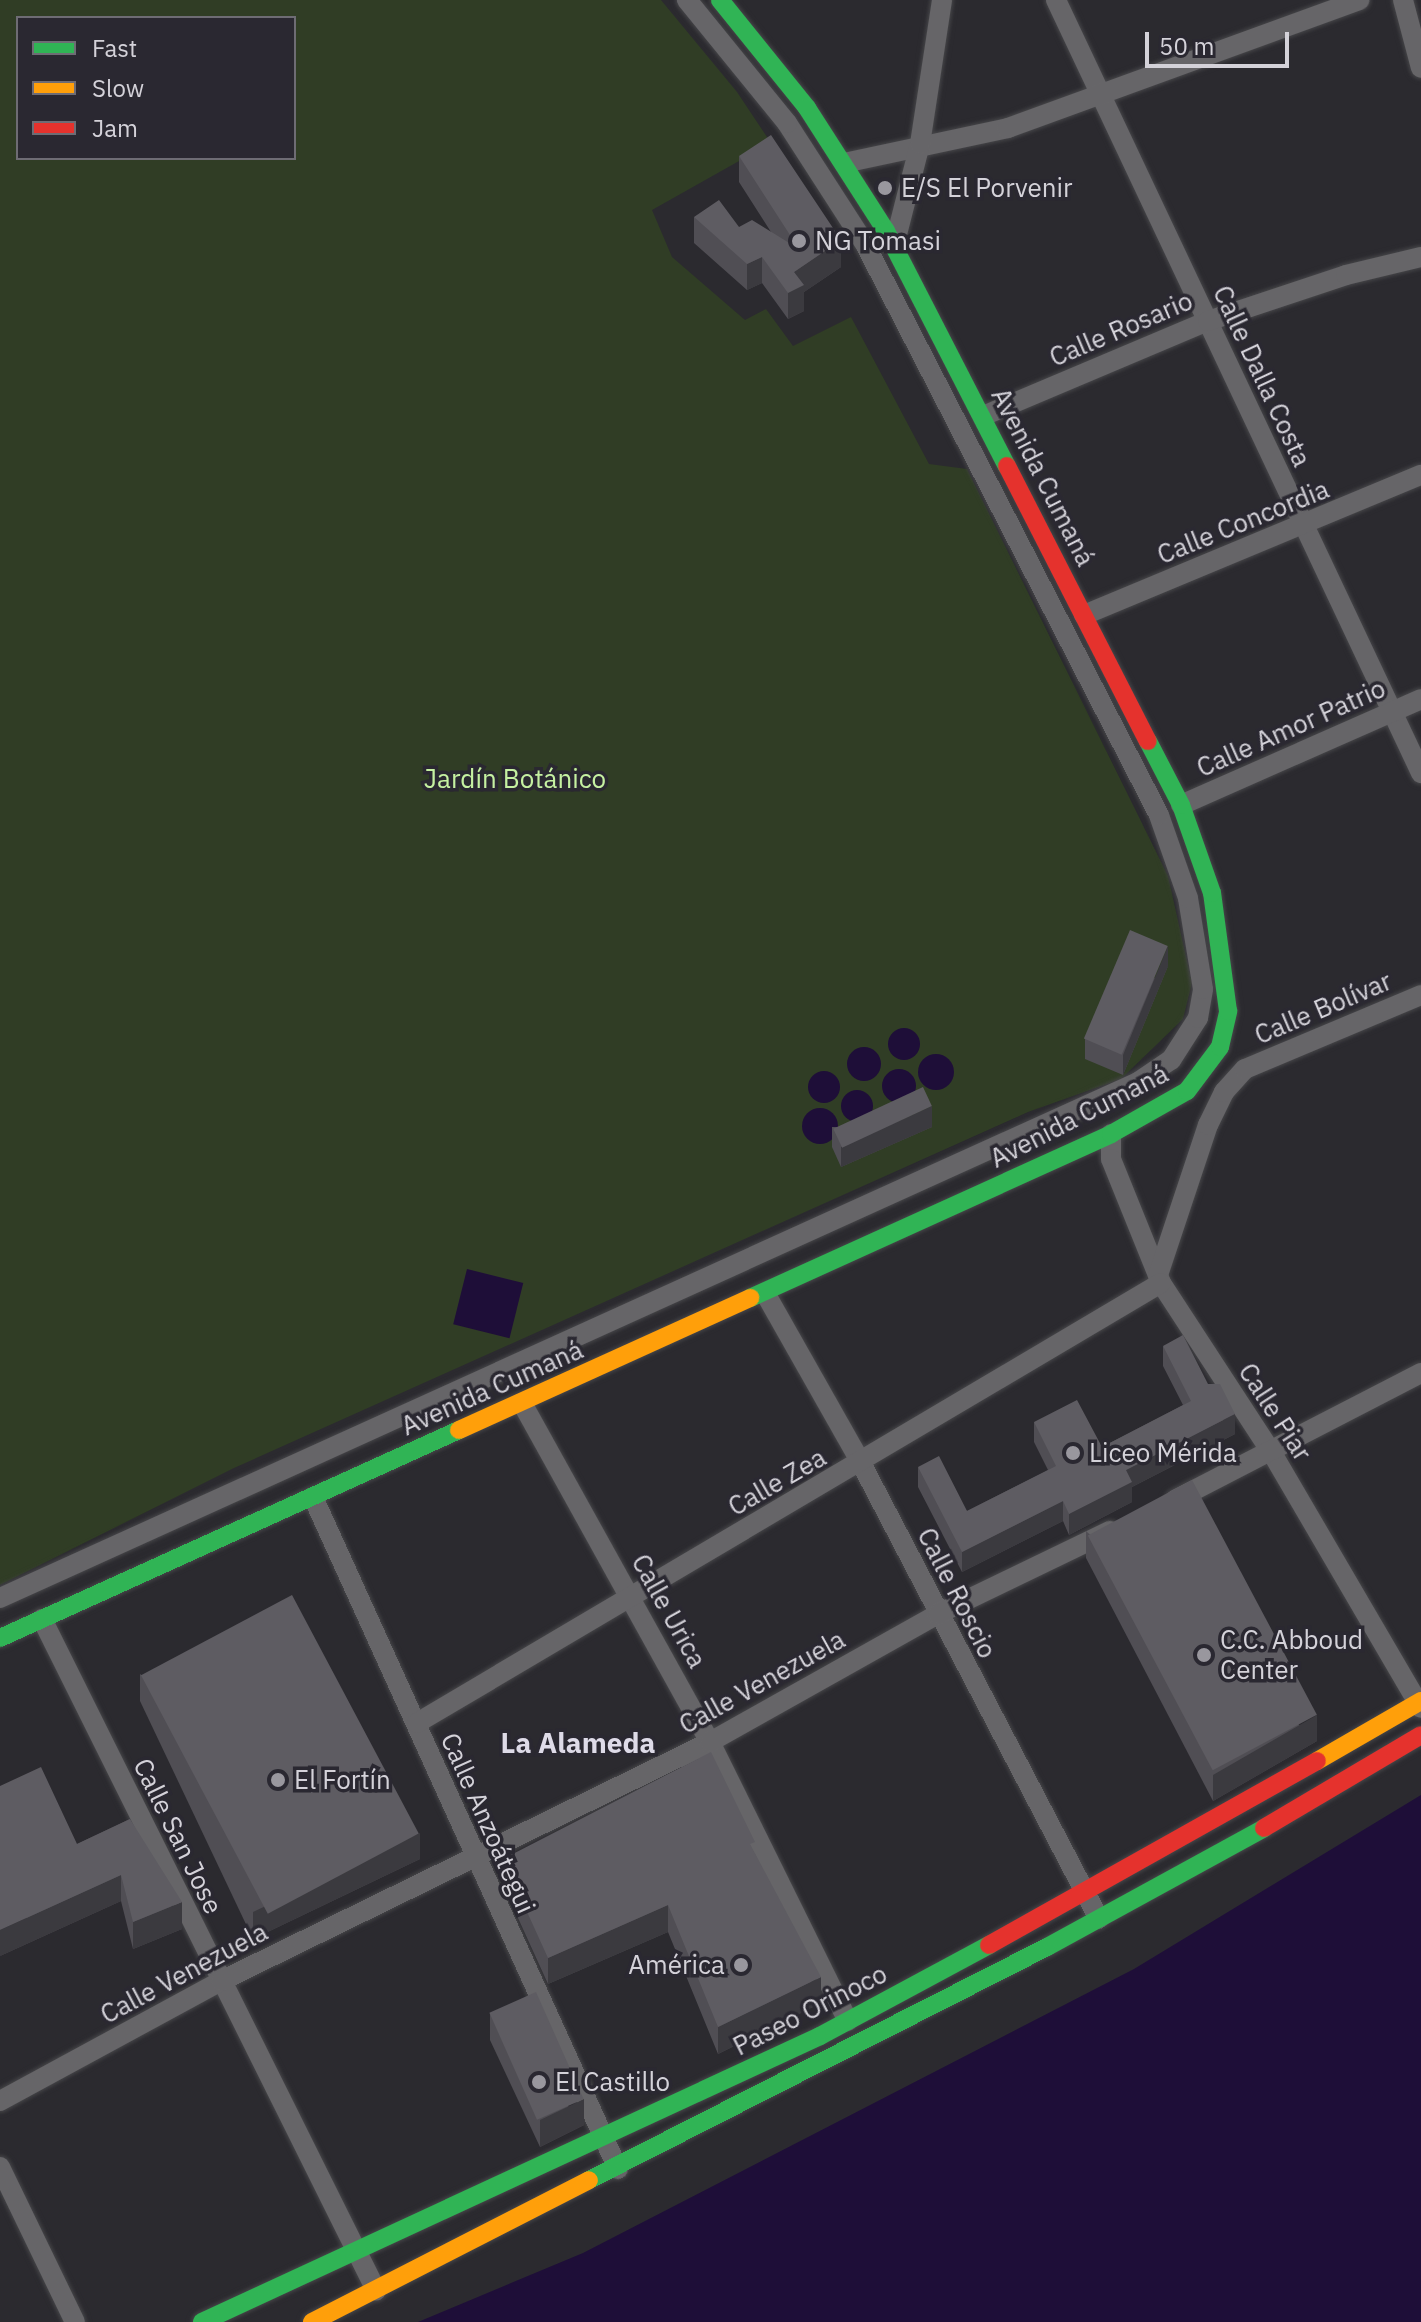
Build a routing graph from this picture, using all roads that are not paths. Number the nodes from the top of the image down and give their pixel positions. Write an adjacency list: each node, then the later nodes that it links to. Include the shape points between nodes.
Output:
1 (687, 0): 34 (street, Avenida Cumaná, via 787,123 865,244 1159,815 1188,898 1203,989 1198,1018 1171,1060 1138,1082)
2 (720, 0): 10 (street, Avenida Cumaná)
3 (942, 0): 9 (street)
4 (1056, 0): 8 (street, Calle Dalla Costa)
5 (1359, 0): 8 (street)
6 (1403, 0): 7 (street)
7 (1421, 68)
8 (1101, 92): 9 (street, via 1008,128); 13 (street, Calle Dalla Costa)
9 (920, 144): 10 (street, via 896,155); 11 (street)
10 (844, 163): 11 (street, Avenida Cumaná)
11 (894, 246): 14 (street, Avenida Cumaná)
12 (1421, 257): 13 (street, Calle Rosario, via 1346,275)
13 (1208, 321): 14 (street, Calle Rosario); 16 (street, Calle Dalla Costa)
14 (983, 416): 17 (street, Avenida Cumaná)
15 (1421, 475): 16 (street, Calle Concordia)
16 (1303, 527): 17 (street, Calle Concordia); 19 (street, Calle Dalla Costa)
17 (1084, 615): 21 (street, Avenida Cumaná)
18 (1421, 699): 19 (street, Calle Amor Patrio)
19 (1392, 712): 20 (street, Calle Dalla Costa); 21 (street, Calle Amor Patrio)
20 (1421, 773)
21 (1181, 805): 23 (street, Avenida Cumaná, via 1203,860 1220,935 1227,987 1225,1031 1198,1082)
22 (1421, 995): 24 (street, Calle Bolívar, via 1245,1069 1224,1092 1208,1125)
23 (1111, 1134): 24 (street, Calle Piar, via 1111,1159); 25 (street, Avenida Cumaná)
24 (1160, 1279): 28 (street, Calle Piar); 29 (street, Calle Zea)
25 (765, 1293): 27 (street, Avenida Cumaná); 29 (street, Calle Roscio)
26 (1421, 1373): 28 (street)
27 (522, 1403): 30 (street, Avenida Cumaná); 33 (street, Calle Urica)
28 (1272, 1453): 31 (street); 38 (street, Calle Piar)
29 (861, 1463): 33 (street, Calle Zea); 35 (street, Calle Roscio)
30 (313, 1497): 36 (street, Avenida Cumaná); 39 (street, Calle Anzoátegui)
31 (1161, 1506)
32 (1133, 1520): 35 (street, Calle Venezuela)
33 (633, 1597): 39 (street, Calle Zea); 41 (street, Calle Urica)
34 (0, 1598)
35 (938, 1614): 41 (street, Calle Venezuela); 43 (street, Calle Roscio)
36 (42, 1619): 37 (street, Avenida Cumaná); 45 (street, Calle San Jose)
37 (0, 1638)
38 (1420, 1704): 43 (street, Paseo Orinoco)
39 (417, 1723): 42 (street, Calle Anzoátegui)
40 (1421, 1735): 44 (street, Paseo Orinoco)
41 (710, 1742): 42 (street, Calle Venezuela); 46 (street, Calle Urica)
42 (473, 1857): 45 (street, Calle Venezuela); 48 (street, Calle Anzoátegui)
43 (1085, 1893): 44 (street, Calle Roscio); 46 (street, Paseo Orinoco)
44 (1099, 1919): 50 (street, Paseo Orinoco)
45 (221, 1981): 47 (street, Calle Venezuela); 51 (street, Calle San Jose)
46 (848, 2021): 48 (street, Paseo Orinoco)
47 (0, 2101)
48 (603, 2139): 50 (street, Calle Anzoátegui); 51 (street, Paseo Orinoco)
49 (0, 2167): 53 (street)
50 (618, 2169): 52 (street, Paseo Orinoco)
51 (355, 2252): 52 (street, Calle San Jose); 54 (street, Paseo Orinoco)
52 (376, 2290): 55 (street, Paseo Orinoco)
53 (75, 2322)
54 (202, 2322)
55 (312, 2322)

